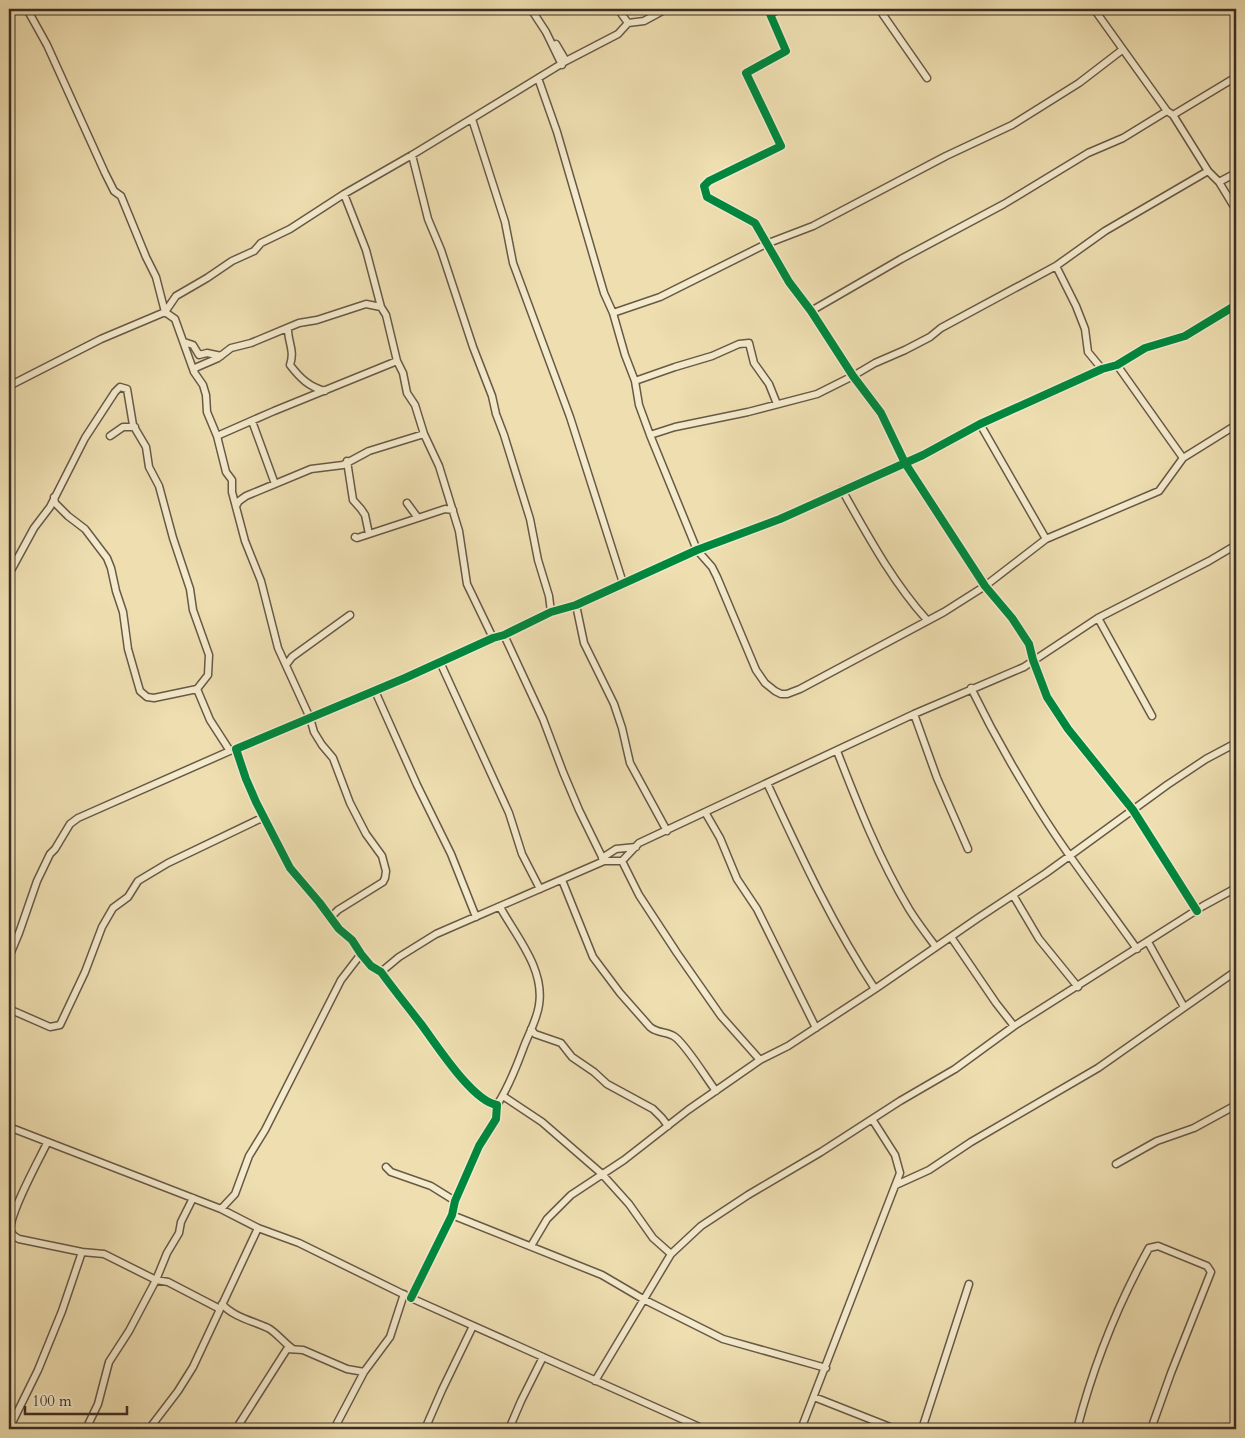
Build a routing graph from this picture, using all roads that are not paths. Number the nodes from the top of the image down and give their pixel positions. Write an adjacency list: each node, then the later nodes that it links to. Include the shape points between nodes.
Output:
1 (27, 9): 27 (street, via 47,45 114,191 121,196 156,277)
2 (533, 9): 10 (street)
3 (618, 9): 8 (street)
4 (666, 9): 8 (street, via 644,21)
5 (782, 9): 22 (street, via 770,14 786,51 746,73 781,146 704,186 707,197 755,223)
6 (879, 9): 13 (street)
7 (1094, 9): 9 (street)
8 (628, 23): 10 (street, via 618,34)
9 (1122, 50): 14 (street); 22 (street, via 1079,84 1012,125 814,226)
10 (564, 63): 12 (street)
11 (1236, 77): 14 (street)
12 (538, 78): 15 (street); 28 (street, via 604,293)
13 (927, 78)
14 (1170, 113): 17 (street); 26 (street, via 1088,154)
15 (472, 119): 16 (street); 65 (street, via 505,222 513,263 570,417)
16 (412, 155): 20 (street); 68 (street, via 428,219 492,396 530,519)
17 (1208, 171): 19 (street); 23 (street, via 1112,227)
18 (1236, 173): 19 (street)
19 (1219, 182): 21 (street)
20 (344, 194): 25 (street, via 366,250); 27 (street, via 176,296)
21 (1236, 210)
22 (766, 244): 26 (street); 28 (street, via 660,297)
23 (1056, 266): 34 (street, via 1085,329 1088,352); 36 (street)
24 (1236, 305): 33 (street, via 1185,336 1146,348)
25 (381, 307): 29 (street, via 366,304); 32 (street, via 386,315)
26 (811, 311): 36 (street)
27 (165, 312): 30 (street, via 175,319); 38 (street, via 101,339)
28 (614, 313): 37 (street)
29 (288, 329): 31 (street, via 231,348); 39 (street, via 293,352 290,366 300,379)
30 (184, 342): 31 (street, via 193,345 199,355); 35 (street)
31 (221, 356): 35 (street, via 195,368)
32 (397, 361): 39 (street); 45 (street)
33 (1117, 365): 34 (street); 49 (street)
34 (1102, 369): 42 (street)
35 (194, 372): 48 (street, via 203,385 207,412)
36 (853, 376): 40 (street, via 817,394); 51 (street, via 881,413)
37 (635, 382): 40 (street, via 749,343 754,363 769,384); 46 (street)
38 (9, 386)
39 (325, 391): 41 (street)
40 (777, 404): 46 (street)
41 (252, 421): 48 (street); 52 (street)
42 (980, 424): 51 (street); 61 (street)
43 (1236, 425): 49 (street)
44 (135, 427): 47 (street, via 123,427); 54 (street, via 129,394 127,389 120,387 85,438); 78 (street, via 146,447 149,467 159,486 190,589 193,610 209,655 208,674)
45 (424, 434): 50 (street); 57 (street, via 439,466)
46 (650, 435): 63 (street)
47 (110, 436)
48 (217, 436): 56 (street, via 226,472 232,480)
49 (1184, 458): 61 (street, via 1159,491)
50 (348, 461): 52 (street, via 337,466 311,469); 59 (street, via 353,500 364,515)
51 (904, 463): 53 (street); 66 (street)
52 (275, 484): 56 (street, via 246,496)
53 (842, 490): 63 (street, via 780,519); 71 (street, via 882,561)
54 (54, 497): 64 (street); 78 (street, via 55,503 85,529 107,558 123,612 128,649 140,691 154,698)
55 (407, 503): 58 (street)
56 (236, 506): 76 (street, via 278,648)
57 (453, 510): 58 (street); 73 (street, via 468,584)
58 (418, 518): 59 (street)
59 (369, 534): 60 (street)
60 (355, 537)
61 (1046, 540): 66 (street)
62 (1236, 545): 70 (street)
63 (697, 550): 65 (street); 71 (street, via 717,577 756,670 765,684 781,694 800,689)
64 (9, 574)
65 (623, 583): 67 (street)
66 (985, 586): 71 (street); 74 (street, via 1029,644)
67 (576, 605): 68 (street); 90 (street, via 584,643 614,704 630,763)
68 (551, 612): 72 (street)
69 (350, 615): 76 (street, via 292,657)
70 (1098, 618): 74 (street); 81 (street)
71 (926, 620)
72 (504, 635): 73 (street); 94 (street)
73 (493, 638): 75 (street)
74 (1033, 660): 77 (street, via 1024,667); 87 (street, via 1048,697 1068,729)
75 (440, 662): 79 (street); 98 (street, via 509,813 522,854)
76 (286, 665): 82 (street)
77 (971, 688): 80 (street); 93 (street, via 1031,797)
78 (197, 689): 84 (street, via 210,720)
79 (375, 691): 82 (street); 102 (street, via 451,854)
80 (914, 714): 85 (street); 92 (street)
81 (1152, 716)
82 (310, 718): 84 (street); 103 (street, via 314,732 336,765 350,803 379,851 386,871 383,882)
83 (1236, 743): 87 (street, via 1206,759)
84 (233, 750): 89 (street); 109 (street, via 70,824 37,881)
85 (837, 751): 86 (street); 106 (street, via 863,819 884,862 910,910)
86 (767, 783): 88 (street); 113 (street, via 812,879 850,951)
87 (1133, 810): 93 (street); 101 (street)
88 (705, 812): 90 (street); 117 (street)
89 (264, 817): 103 (street, via 290,868); 115 (street, via 138,881 128,897 113,908 102,927 60,1025 50,1027)
90 (667, 831): 91 (street)
91 (636, 847): 94 (street, via 616,849); 95 (street)
92 (968, 850)
93 (1071, 856): 99 (street); 107 (street)
94 (603, 859): 95 (street); 96 (street)
95 (622, 861): 119 (street, via 642,901 677,953 721,1016)
96 (562, 880): 98 (street); 120 (street, via 594,956 620,993 655,1032 668,1033 678,1040)
97 (1236, 888): 101 (street)
98 (540, 890): 100 (street)
99 (1013, 895): 104 (street); 112 (street, via 1039,939)
100 (500, 907): 102 (street); 118 (street, via 524,945 535,970 540,1004)
101 (1197, 911): 105 (street)
102 (476, 917): 111 (street, via 436,934)
103 (330, 918): 108 (street)
104 (951, 937): 106 (street); 116 (street)
105 (1148, 942): 107 (street); 114 (street)
106 (936, 947): 113 (street)
107 (1137, 949): 112 (street)
108 (361, 954): 111 (street); 134 (street, via 341,980 249,1156 235,1194)
109 (9, 957)
110 (1236, 971): 114 (street)
111 (381, 972): 122 (street, via 464,1081 490,1104)
112 (1078, 987): 116 (street)
113 (875, 989): 117 (street)
114 (1184, 1008): 131 (street, via 1098,1068 971,1142 930,1170)
115 (9, 1009)
116 (1014, 1026): 124 (street, via 955,1069)
117 (816, 1028): 119 (street)
118 (531, 1029): 121 (street); 125 (street, via 535,1034 561,1043 572,1057 607,1084 653,1110)
119 (760, 1060): 120 (street)
120 (716, 1091): 125 (street)
121 (503, 1096): 122 (street); 130 (street, via 542,1122)
122 (497, 1105): 133 (street, via 496,1119 479,1146)
123 (1236, 1105): 128 (street, via 1194,1128 1157,1141)
124 (872, 1119): 131 (street, via 895,1155 900,1174); 140 (street, via 701,1226)
125 (668, 1126): 130 (street)
126 (9, 1127): 127 (street)
127 (47, 1143): 132 (street); 137 (street, via 13,1214)
128 (1116, 1164)
129 (386, 1167): 133 (street, via 391,1172 431,1186)
130 (602, 1174): 138 (street, via 555,1210); 140 (street, via 653,1238)
131 (896, 1185): 150 (street)
132 (193, 1198): 134 (street); 141 (street)
133 (456, 1201): 135 (street)
134 (221, 1209): 136 (street)
135 (452, 1216): 138 (street); 144 (street)
136 (258, 1228): 143 (street, via 299,1243); 146 (street)
137 (10, 1232): 139 (street, via 19,1239)
138 (531, 1246): 145 (street, via 602,1275)
139 (82, 1252): 141 (street, via 104,1254); 154 (street, via 38,1370)
140 (671, 1254): 145 (street)
141 (156, 1280): 146 (street, via 168,1282); 155 (street, via 109,1362 98,1404)
142 (969, 1284): 164 (street)
143 (404, 1294): 144 (street); 151 (street, via 390,1337)
144 (411, 1298): 147 (street)
145 (643, 1299): 150 (street, via 723,1339); 152 (street)
146 (221, 1306): 148 (street, via 270,1329); 156 (street, via 193,1367)
147 (473, 1326): 149 (street); 159 (street)
148 (293, 1349): 151 (street); 157 (street, via 286,1349)
149 (543, 1357): 152 (street); 160 (street)
150 (826, 1368): 153 (street)
151 (364, 1372): 158 (street)
152 (595, 1381): 161 (street)
153 (814, 1397): 162 (street); 163 (street)
154 (9, 1429)
155 (86, 1429)
156 (149, 1429)
157 (236, 1429)
158 (334, 1429)
159 (425, 1429)
160 (509, 1429)
161 (704, 1429)
162 (801, 1429)
163 (895, 1429)
164 (922, 1429)
165 (1077, 1429): 166 (street, via 1105,1344 1133,1276 1149,1248 1158,1246 1207,1266 1211,1272)
166 (1151, 1429)

